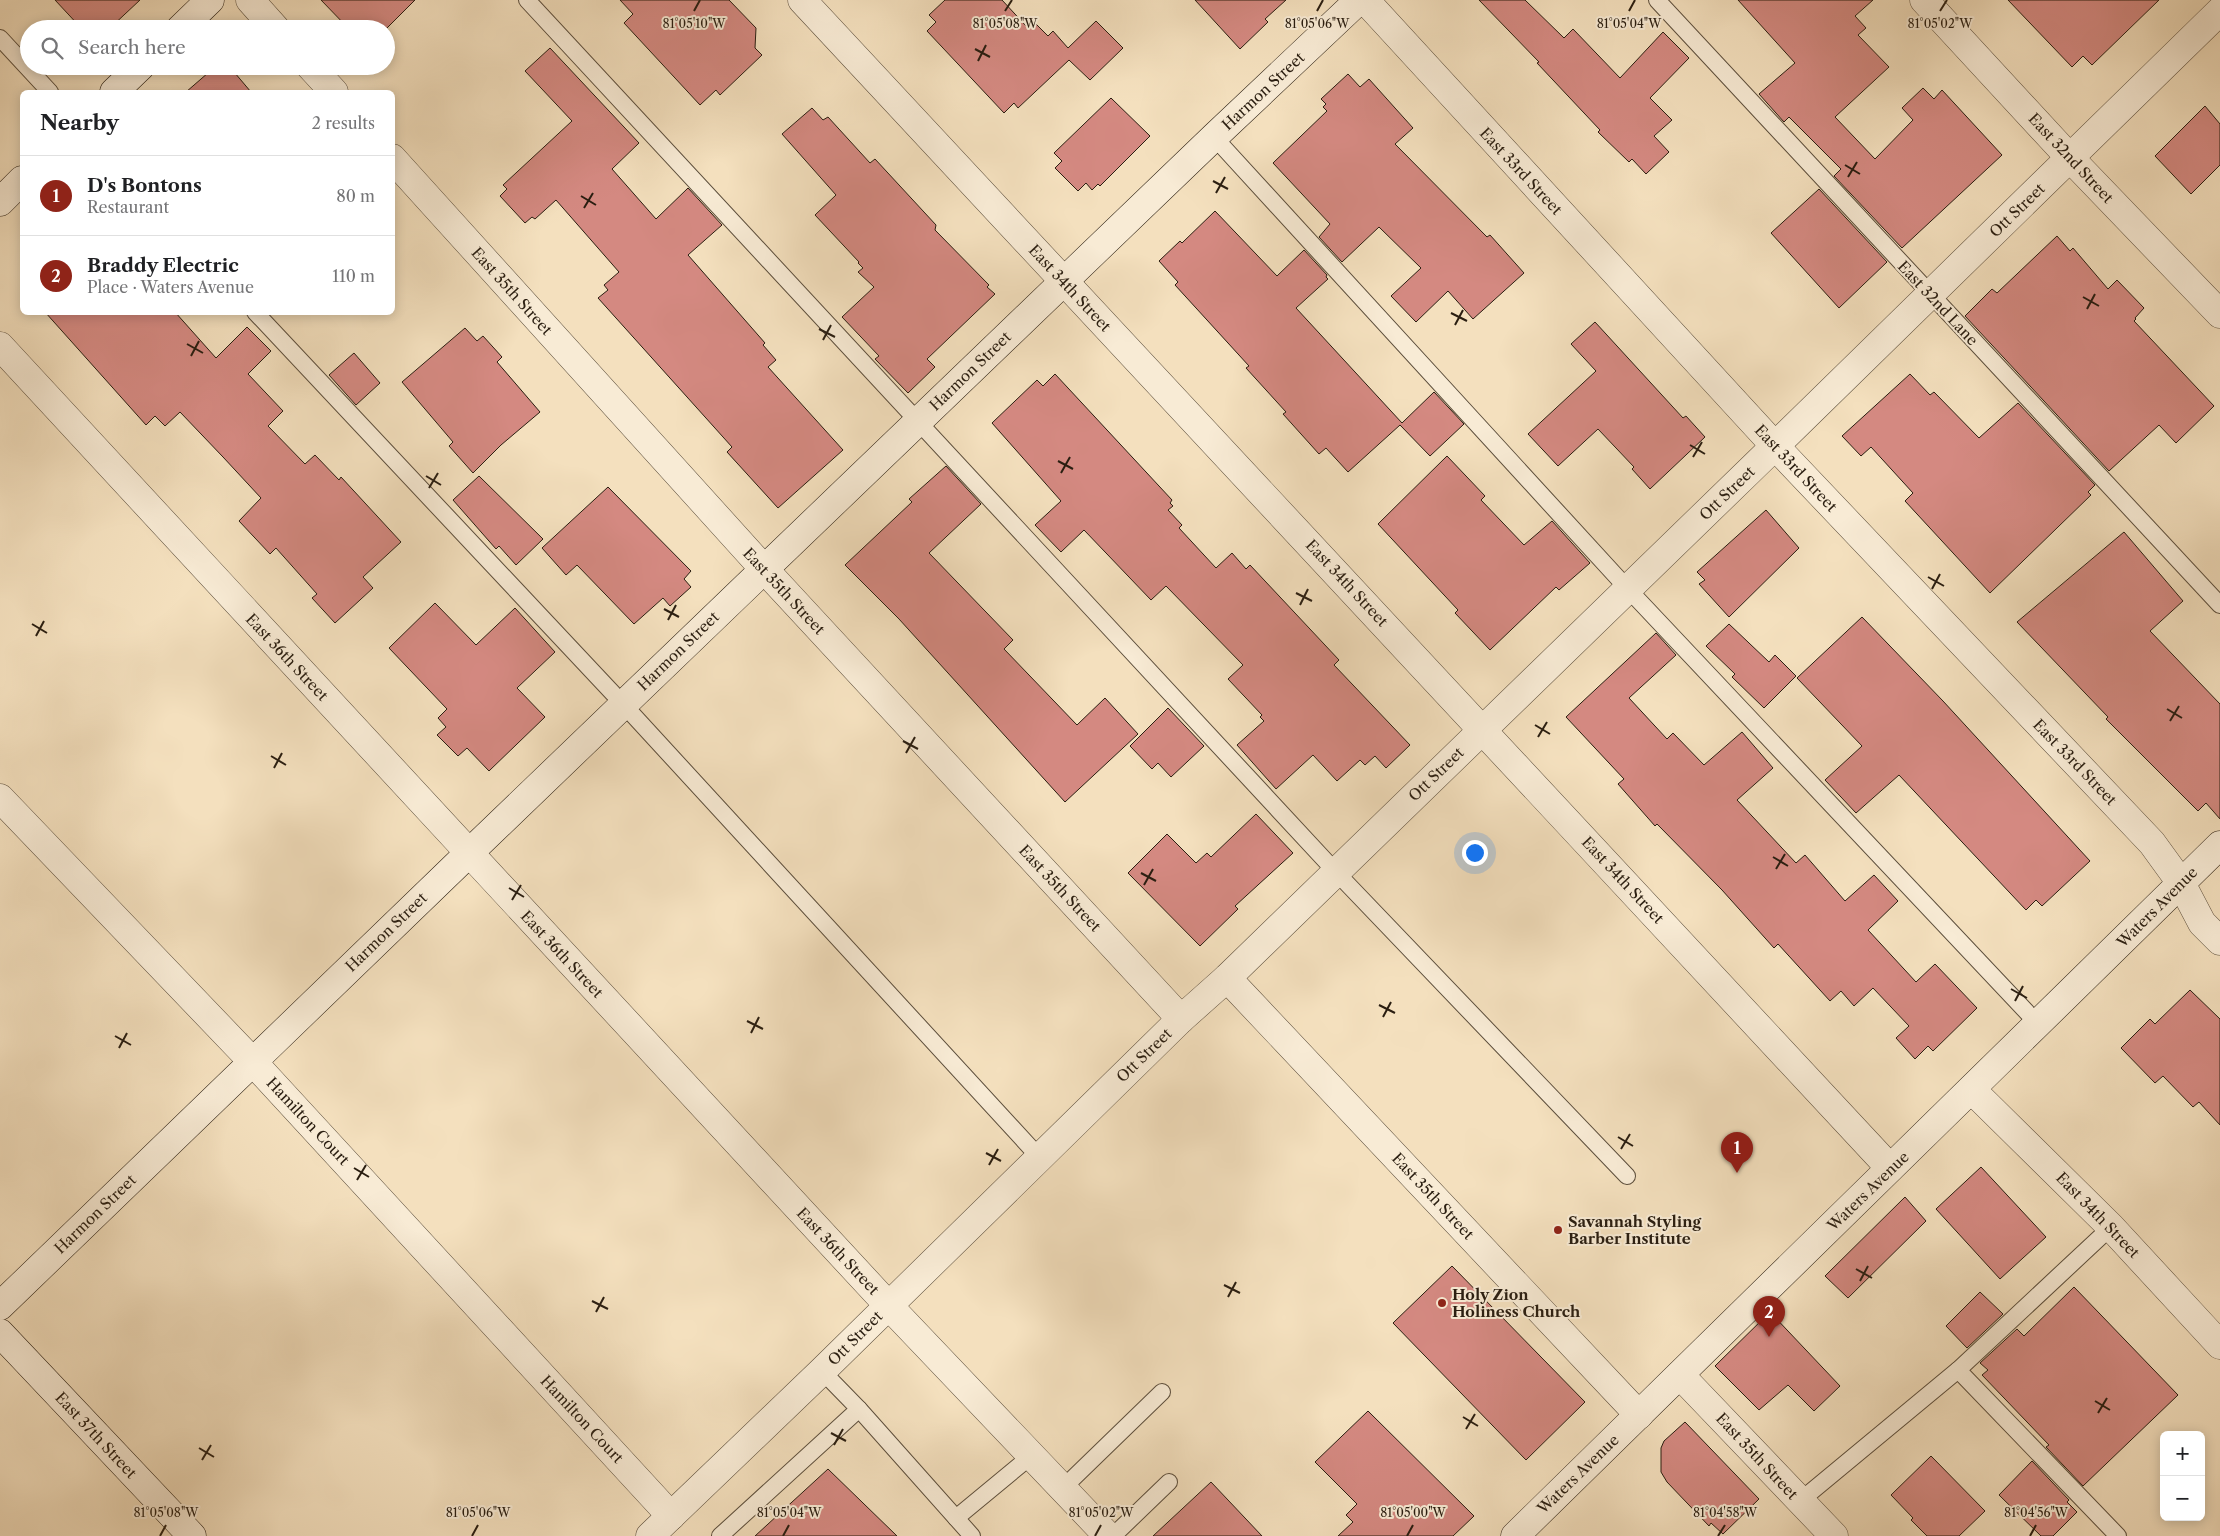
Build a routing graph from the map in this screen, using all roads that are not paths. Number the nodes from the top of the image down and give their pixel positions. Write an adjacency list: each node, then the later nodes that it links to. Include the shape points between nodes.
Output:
1 (210, 0): 10 (street)
2 (250, 0): 11 (street)
3 (527, 0): 30 (lane)
4 (802, 0): 25 (street, East 34th Street)
5 (1360, 0): 20 (street, Harmon Street)
6 (1364, 0): 31 (street, East 33rd Street)
7 (1657, 0): 26 (lane, East 32nd Lane)
8 (1924, 0): 21 (street, East 32nd Street)
9 (2217, 9): 21 (street, Ott Street)
10 (189, 20)
11 (268, 20)
12 (0, 38): 13 (lane)
13 (20, 60)
14 (34, 75): 17 (lane)
15 (132, 75): 18 (street)
16 (318, 75): 19 (street)
17 (48, 90)
18 (116, 90)
19 (332, 90)
20 (1214, 137): 25 (street, Harmon Street); 33 (lane)
21 (2070, 158): 26 (street, Ott Street); 27 (street, East 32nd Street)
22 (395, 161): 32 (street, East 35th Street)
23 (20, 182): 24 (street)
24 (0, 202)
25 (1064, 281): 30 (street, Harmon Street); 36 (street, East 34th Street)
26 (1930, 294): 31 (street, Ott Street); 34 (lane, East 32nd Lane)
27 (2220, 314)
28 (259, 315): 35 (lane)
29 (0, 346): 39 (street, East 36th Street)
30 (919, 420): 32 (street, Harmon Street); 40 (lane)
31 (1775, 446): 33 (street, Ott Street); 41 (street, East 33rd Street, via 2152,843)
32 (764, 569): 35 (street, Harmon Street); 44 (street, East 35th Street)
33 (1627, 588): 36 (street, Ott Street); 45 (lane)
34 (2220, 605)
35 (623, 704): 39 (street, Harmon Street); 48 (lane)
36 (1483, 729): 40 (street, Ott Street); 49 (street, East 34th Street)
37 (0, 798): 46 (street, Hamilton Court)
38 (2220, 845): 41 (street, Waters Avenue)
39 (469, 852): 46 (street, Harmon Street); 52 (street, East 36th Street)
40 (1335, 871): 43 (street, Ott Street); 50 (lane)
41 (2181, 883): 42 (street, East 33rd Street, via 2202,923); 45 (street, Waters Avenue)
42 (2220, 941)
43 (1227, 978): 44 (street, Ott Street); 61 (street, East 35th Street)
44 (1181, 1019): 48 (street, Ott Street)
45 (2039, 1025): 47 (street, Waters Avenue)
46 (252, 1061): 53 (street, Harmon Street); 66 (street, Hamilton Court)
47 (1972, 1090): 49 (street, Waters Avenue); 51 (street, East 34th Street)
48 (1040, 1158): 52 (street, Ott Street)
49 (1890, 1168): 58 (street, Waters Avenue)
50 (1627, 1176)
51 (2111, 1227): 55 (street, East 34th Street); 56 (lane)
52 (888, 1305): 57 (street, Ott Street); 62 (street, East 36th Street)
53 (0, 1306)
54 (0, 1333): 68 (street, East 37th Street)
55 (2220, 1345)
56 (1958, 1370): 65 (lane); 76 (lane)
57 (822, 1371): 60 (lane); 66 (street, Ott Street)
58 (1680, 1375): 61 (street, Waters Avenue); 65 (street, East 35th Street)
59 (1162, 1392): 64 (lane)
60 (859, 1410): 67 (lane); 70 (lane)
61 (1638, 1415): 74 (street, Waters Avenue)
62 (1031, 1456): 64 (street, East 36th Street); 67 (lane)
63 (1169, 1482): 73 (lane)
64 (1063, 1488): 72 (street, East 36th Street)
65 (1800, 1501): 75 (street, East 35th Street)
66 (671, 1516): 69 (street, Ott Street)
67 (956, 1518): 71 (lane)
68 (192, 1536)
69 (650, 1536)
70 (720, 1536)
71 (972, 1536)
72 (1108, 1536)
73 (1113, 1536)
74 (1515, 1536)
75 (1834, 1536)
76 (2118, 1536)

